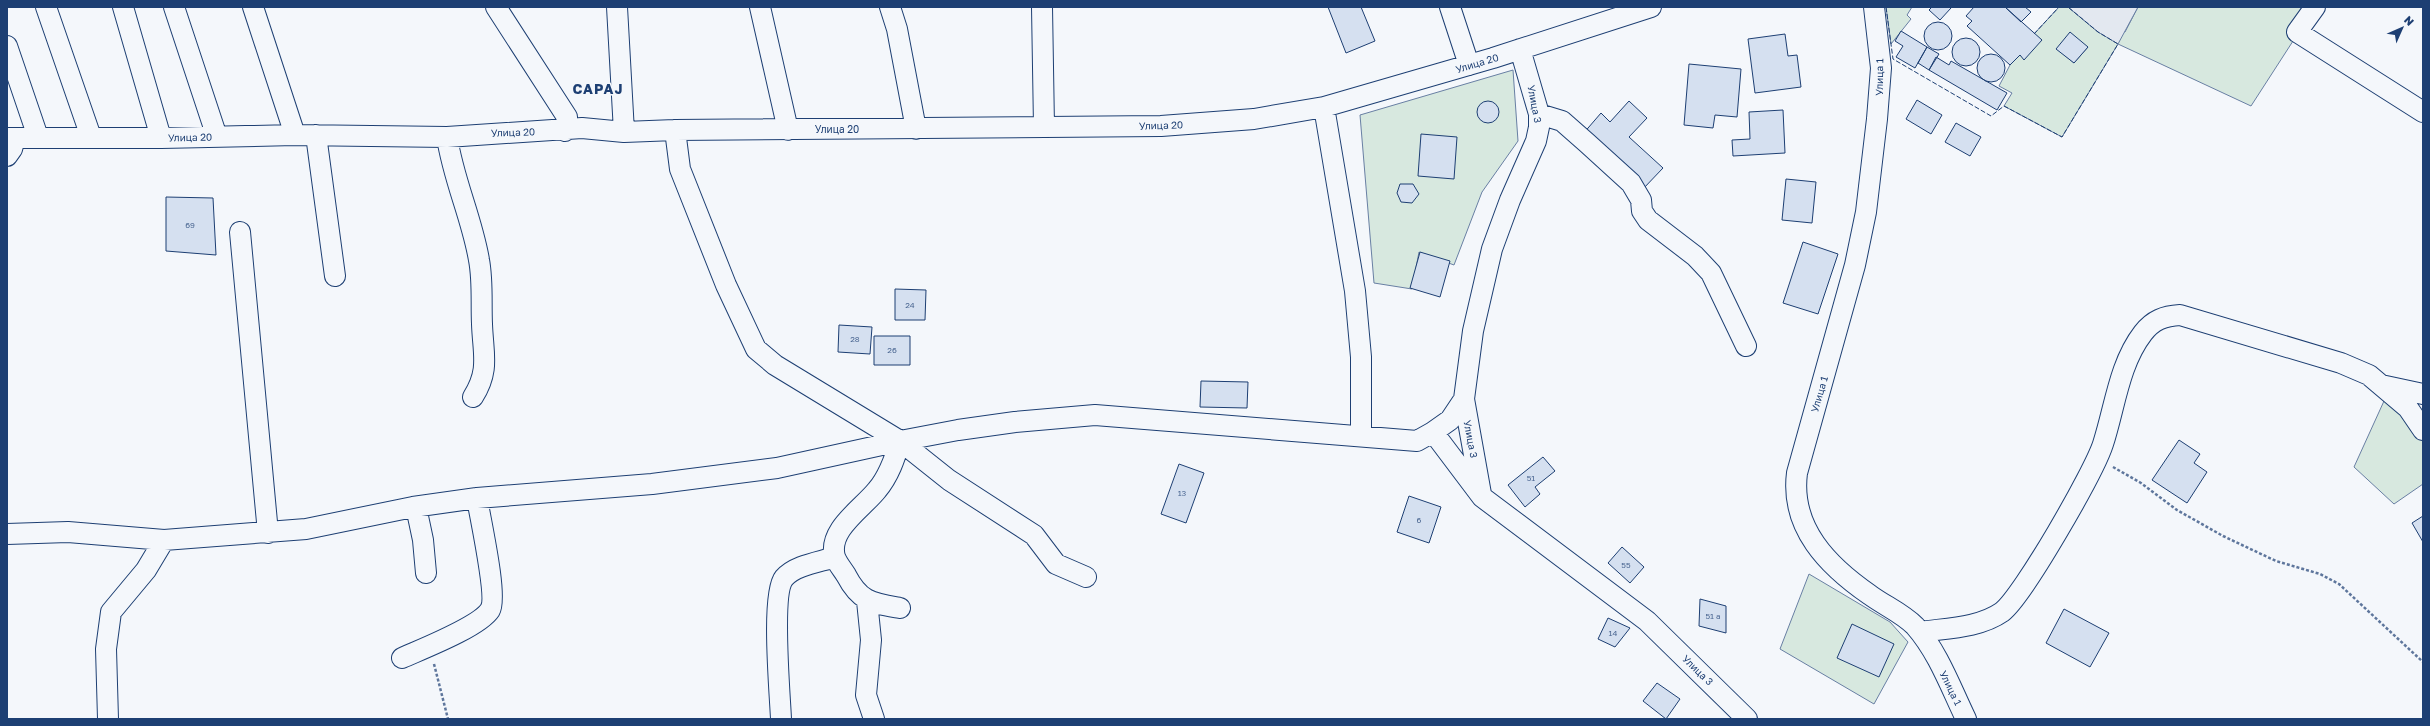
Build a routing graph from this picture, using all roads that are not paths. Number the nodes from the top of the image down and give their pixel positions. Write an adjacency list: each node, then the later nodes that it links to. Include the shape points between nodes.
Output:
1 (46, 7): 32 (street)
2 (124, 7): 33 (street)
3 (174, 7): 29 (street)
4 (253, 7): 26 (street)
5 (496, 7): 24 (street, via 567,117)
6 (617, 7): 25 (street)
7 (760, 7): 23 (street)
8 (890, 7): 21 (street, via 897,29)
9 (1042, 7): 20 (street)
10 (1450, 7): 16 (street)
11 (1651, 7): 15 (street, Улица 20)
12 (1874, 7): 57 (street, Улица 1, via 1880,73 1866,212 1855,265 1797,473 1796,494 1802,521 1814,545 1824,557 1870,595 1907,618)
13 (2315, 7): 18 (street, via 2297,32)
14 (7, 46): 28 (street)
15 (1520, 49): 16 (street, Улица 20); 19 (street, Улица 3)
16 (1469, 65): 17 (street, Улица 20)
17 (1324, 107): 20 (street, Улица 20, via 1254,119 1176,125); 44 (street, via 1355,291 1361,357)
18 (2423, 112)
19 (1539, 114): 37 (street, via 1562,121 1631,183 1648,220 1695,256 1711,273); 41 (street, Улица 3, via 1540,127 1536,141 1510,200 1487,268 1473,331)
20 (1044, 127): 21 (street, Улица 20)
21 (916, 129): 23 (street, Улица 20)
22 (675, 130): 23 (street, Улица 20); 25 (street, Улица 20); 45 (street, via 680,169 726,285 756,349 775,365)
23 (788, 130)
24 (565, 131): 25 (street, Улица 20, via 582,128); 30 (street, Улица 20, via 500,132)
25 (624, 132)
26 (295, 135): 27 (street, Улица 20); 29 (street, Улица 20)
27 (316, 135): 30 (street, Улица 20); 36 (street)
28 (38, 137): 31 (street, Улица 20); 32 (street, Улица 20)
29 (217, 137): 33 (street, Улица 20)
30 (447, 137): 40 (street, via 455,177 475,239 482,280 485,370 482,383)
31 (11, 138): 34 (street, via 12,149)
32 (90, 138): 33 (street, Улица 20)
33 (161, 138)
34 (7, 156)
35 (240, 232): 49 (street)
36 (335, 276)
37 (1746, 346)
38 (2382, 385): 39 (street); 42 (street, via 2408,408); 57 (street, via 2369,375 2341,363 2180,315 2169,316 2149,325 2129,358 2096,460 2042,555 2009,606 1984,621)
39 (2423, 394)
40 (473, 397)
41 (1464, 399): 43 (street, via 1450,420); 47 (street, Улица 3)
42 (2423, 430)
43 (1433, 432): 44 (street, via 1417,441); 47 (street)
44 (1360, 436): 45 (street, via 1095,415 1015,422)
45 (900, 441): 46 (street, via 777,468 652,484); 52 (street, via 886,478 842,527 835,547); 54 (street, via 949,480 1034,535 1056,564)
46 (477, 498): 48 (street); 58 (street, via 493,593 491,609 476,623)
47 (1482, 498): 64 (street, Улица 3, via 1647,620)
48 (416, 507): 49 (street, via 306,530); 53 (street)
49 (268, 533): 51 (street)
50 (7, 534): 51 (street, via 68,532)
51 (164, 540): 60 (street, via 146,570 110,612 106,649)
52 (835, 557): 55 (street, via 854,589); 61 (street, via 793,572 784,579 780,587 778,610)
53 (426, 573)
54 (1086, 576)
55 (867, 601): 56 (street); 59 (street, via 871,640)
56 (900, 608)
57 (1920, 632): 65 (street, Улица 1, via 1934,654)
58 (402, 658)
59 (866, 695): 62 (street); 63 (street)
60 (108, 719)
61 (781, 719)
62 (862, 719)
63 (874, 719)
64 (1747, 719)
65 (1966, 719)

